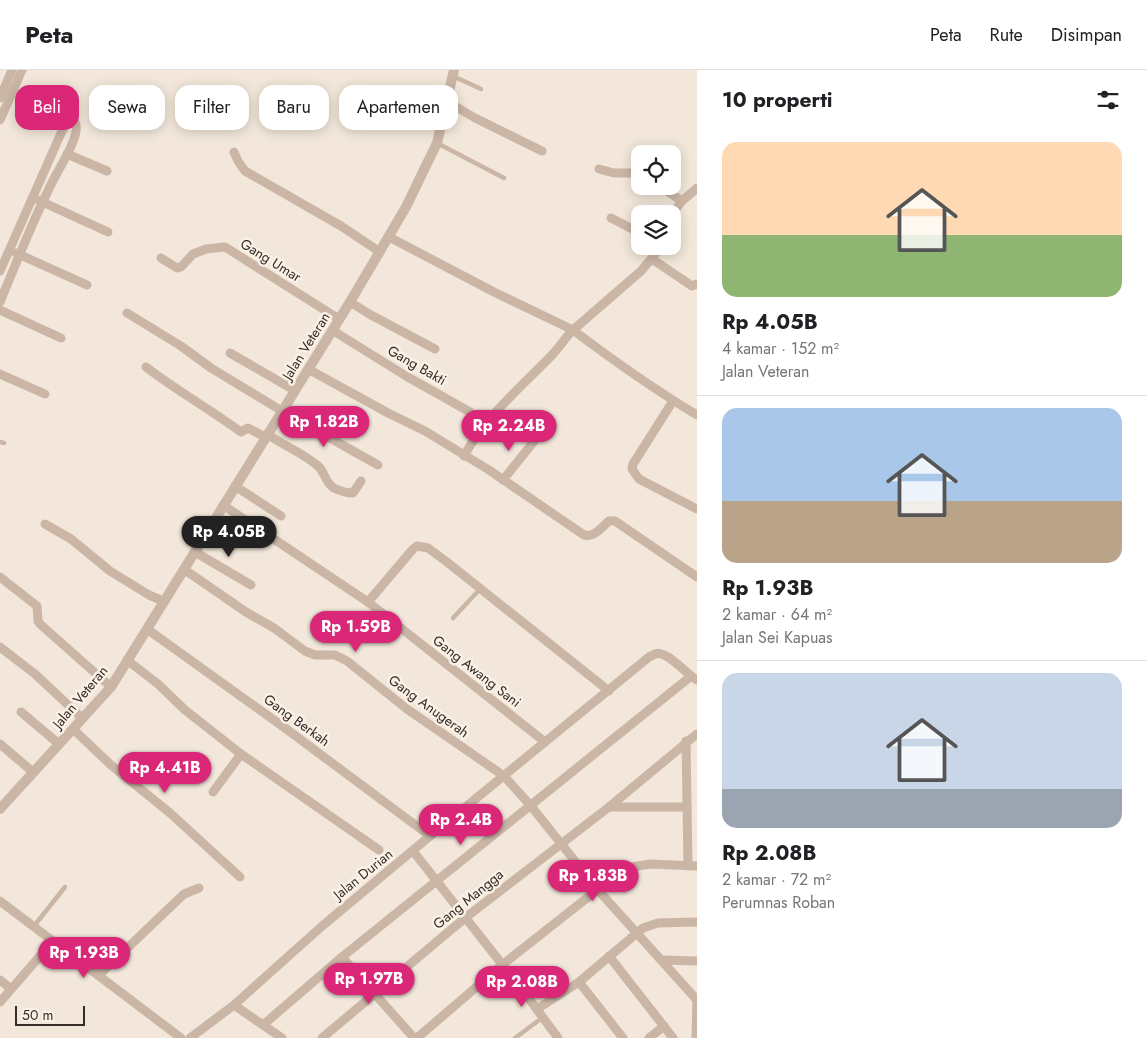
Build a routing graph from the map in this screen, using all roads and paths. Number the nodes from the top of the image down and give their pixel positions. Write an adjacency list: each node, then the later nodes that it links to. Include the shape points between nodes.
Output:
1 (12, 70): 5 (street)
2 (22, 70): 7 (street)
3 (453, 73): 4 (lane)
4 (481, 89)
5 (0, 98)
6 (458, 108): 11 (street)
7 (0, 120)
8 (440, 130): 9 (street, Jalan Veteran)
9 (437, 143): 16 (lane); 25 (street, Jalan Veteran)
10 (234, 152): 27 (street, via 245,171)
11 (542, 152)
12 (67, 154): 14 (street); 19 (street); 19 (street, via 77,128 71,119 62,131)
13 (598, 169): 15 (street)
14 (107, 171)
15 (631, 174)
16 (504, 178)
17 (697, 188): 20 (street)
18 (673, 195): 20 (street)
19 (38, 199): 24 (street); 26 (street); 28 (street)
20 (682, 201): 21 (street)
21 (679, 205)
22 (611, 218): 23 (street)
23 (631, 228)
24 (108, 232)
25 (389, 237): 27 (street, Jalan Veteran); 41 (street)
26 (9, 250): 28 (street); 32 (street)
27 (380, 252): 36 (street, Jalan Veteran)
28 (20, 254): 34 (street); 35 (street)
29 (654, 255): 31 (street)
30 (161, 258): 39 (street, Gang Umar, via 177,268 193,254 225,247)
31 (652, 259): 33 (street, via 692,286); 41 (street)
32 (0, 271)
33 (697, 284)
34 (87, 285)
35 (0, 302)
36 (350, 302): 39 (street, Jalan Veteran); 43 (street)
37 (0, 310): 42 (street)
38 (127, 313): 51 (street)
39 (339, 319): 40 (street, Jalan Veteran)
40 (332, 330): 46 (street, Jalan Veteran); 53 (street, Gang Bakti, via 470,412)
41 (572, 330): 50 (street); 53 (street)
42 (61, 338)
43 (435, 349)
44 (230, 353): 48 (street)
45 (146, 367): 54 (street, via 241,432 248,428)
46 (308, 368): 48 (street, Jalan Veteran); 56 (street, via 426,431)
47 (0, 374): 49 (street)
48 (294, 390): 51 (street, Jalan Veteran)
49 (45, 394)
50 (673, 401): 52 (street); 62 (street, via 632,469 639,479)
51 (282, 411): 54 (street, Jalan Veteran); 57 (street)
52 (697, 415)
53 (483, 428): 56 (street)
54 (266, 436): 59 (street, via 316,464 333,487 353,493); 60 (street, Jalan Veteran)
55 (535, 440): 58 (street)
56 (464, 456): 58 (street)
57 (378, 465)
58 (503, 480): 67 (street, via 584,535 593,535 608,521 615,521)
59 (361, 482)
60 (235, 486): 61 (street, Jalan Veteran); 63 (street)
61 (223, 505): 65 (street, Jalan Veteran); 72 (street, Gang Awang Sani)
62 (697, 509)
63 (281, 516)
64 (45, 524): 71 (street, via 71,539 122,578)
65 (195, 552): 66 (street, Jalan Veteran); 69 (street)
66 (185, 570): 71 (street, Jalan Veteran); 90 (street, Gang Anugerah, via 305,651 347,660 407,709)
67 (697, 576)
68 (0, 577): 78 (street, via 37,606 40,624)
69 (252, 585)
70 (481, 588): 72 (street, via 428,548 418,546); 73 (lane); 79 (street)
71 (164, 601): 74 (street, Jalan Veteran)
72 (368, 602): 85 (street, Gang Awang Sani)
73 (454, 618)
74 (147, 629): 76 (street, Jalan Veteran); 96 (street, Gang Berkah)
75 (0, 647): 81 (street)
76 (127, 660): 78 (street, Jalan Veteran); 88 (street)
77 (694, 678): 79 (street, Jalan Durian, via 660,653); 92 (street)
78 (111, 687): 81 (street, Jalan Veteran)
79 (609, 690): 85 (street, Jalan Durian)
80 (21, 712): 87 (street)
81 (82, 718): 82 (street, Jalan Veteran)
82 (73, 729): 87 (street, Jalan Veteran); 101 (street)
83 (697, 734): 84 (street, Gang Mangga)
84 (686, 741): 93 (street, Gang Mangga); 94 (street)
85 (545, 742): 90 (street, Jalan Durian)
86 (0, 744): 89 (street)
87 (58, 744): 89 (street, Jalan Veteran)
88 (241, 754): 91 (street); 98 (street)
89 (32, 772): 95 (street, Jalan Veteran)
90 (504, 776): 92 (street, Gang Anugerah); 96 (street, Jalan Durian)
91 (213, 792)
92 (531, 806): 97 (street, Gang Anugerah); 102 (street)
93 (609, 807): 94 (street); 97 (street, Gang Mangga)
94 (687, 807): 100 (street)
95 (0, 809)
96 (430, 836): 99 (street, Jalan Durian)
97 (560, 844): 105 (street, Gang Anugerah); 107 (street, Gang Mangga)
98 (379, 850)
99 (413, 851): 102 (street); 124 (street, Jalan Durian)
100 (692, 866): 105 (street, via 632,866)
101 (240, 877)
102 (436, 880): 107 (street); 113 (street)
103 (65, 887): 109 (lane)
104 (199, 888): 117 (street, via 184,894)
105 (598, 890): 110 (street, Gang Anugerah); 116 (street)
106 (0, 901): 109 (street)
107 (465, 918): 116 (street); 121 (street, Gang Mangga)
108 (697, 922): 110 (street, via 658,923)
109 (34, 926): 111 (street)
110 (637, 932): 112 (street); 114 (street, Gang Anugerah)
111 (53, 941): 117 (street); 120 (street)
112 (610, 956): 119 (street); 128 (street)
113 (342, 957): 121 (street); 127 (street)
114 (662, 960): 115 (street); 122 (street, Gang Anugerah)
115 (697, 961)
116 (502, 965): 125 (street); 133 (street)
117 (99, 975): 129 (street)
118 (0, 980): 120 (street)
119 (579, 982): 125 (street); 136 (street)
120 (11, 989): 123 (street)
121 (375, 994): 132 (street, Gang Mangga); 133 (street)
122 (697, 1000): 139 (street)
123 (0, 1002)
124 (234, 1005): 127 (street); 130 (street, Jalan Durian)
125 (537, 1010): 126 (street)
126 (542, 1018): 134 (lane); 135 (street)
127 (263, 1025): 131 (street)
128 (664, 1026): 137 (street); 138 (street)
129 (181, 1038)
130 (190, 1038)
131 (282, 1038)
132 (322, 1038)
133 (415, 1038)
134 (514, 1038)
135 (558, 1038)
136 (623, 1038)
137 (649, 1038)
138 (673, 1038)
139 (696, 1038)

